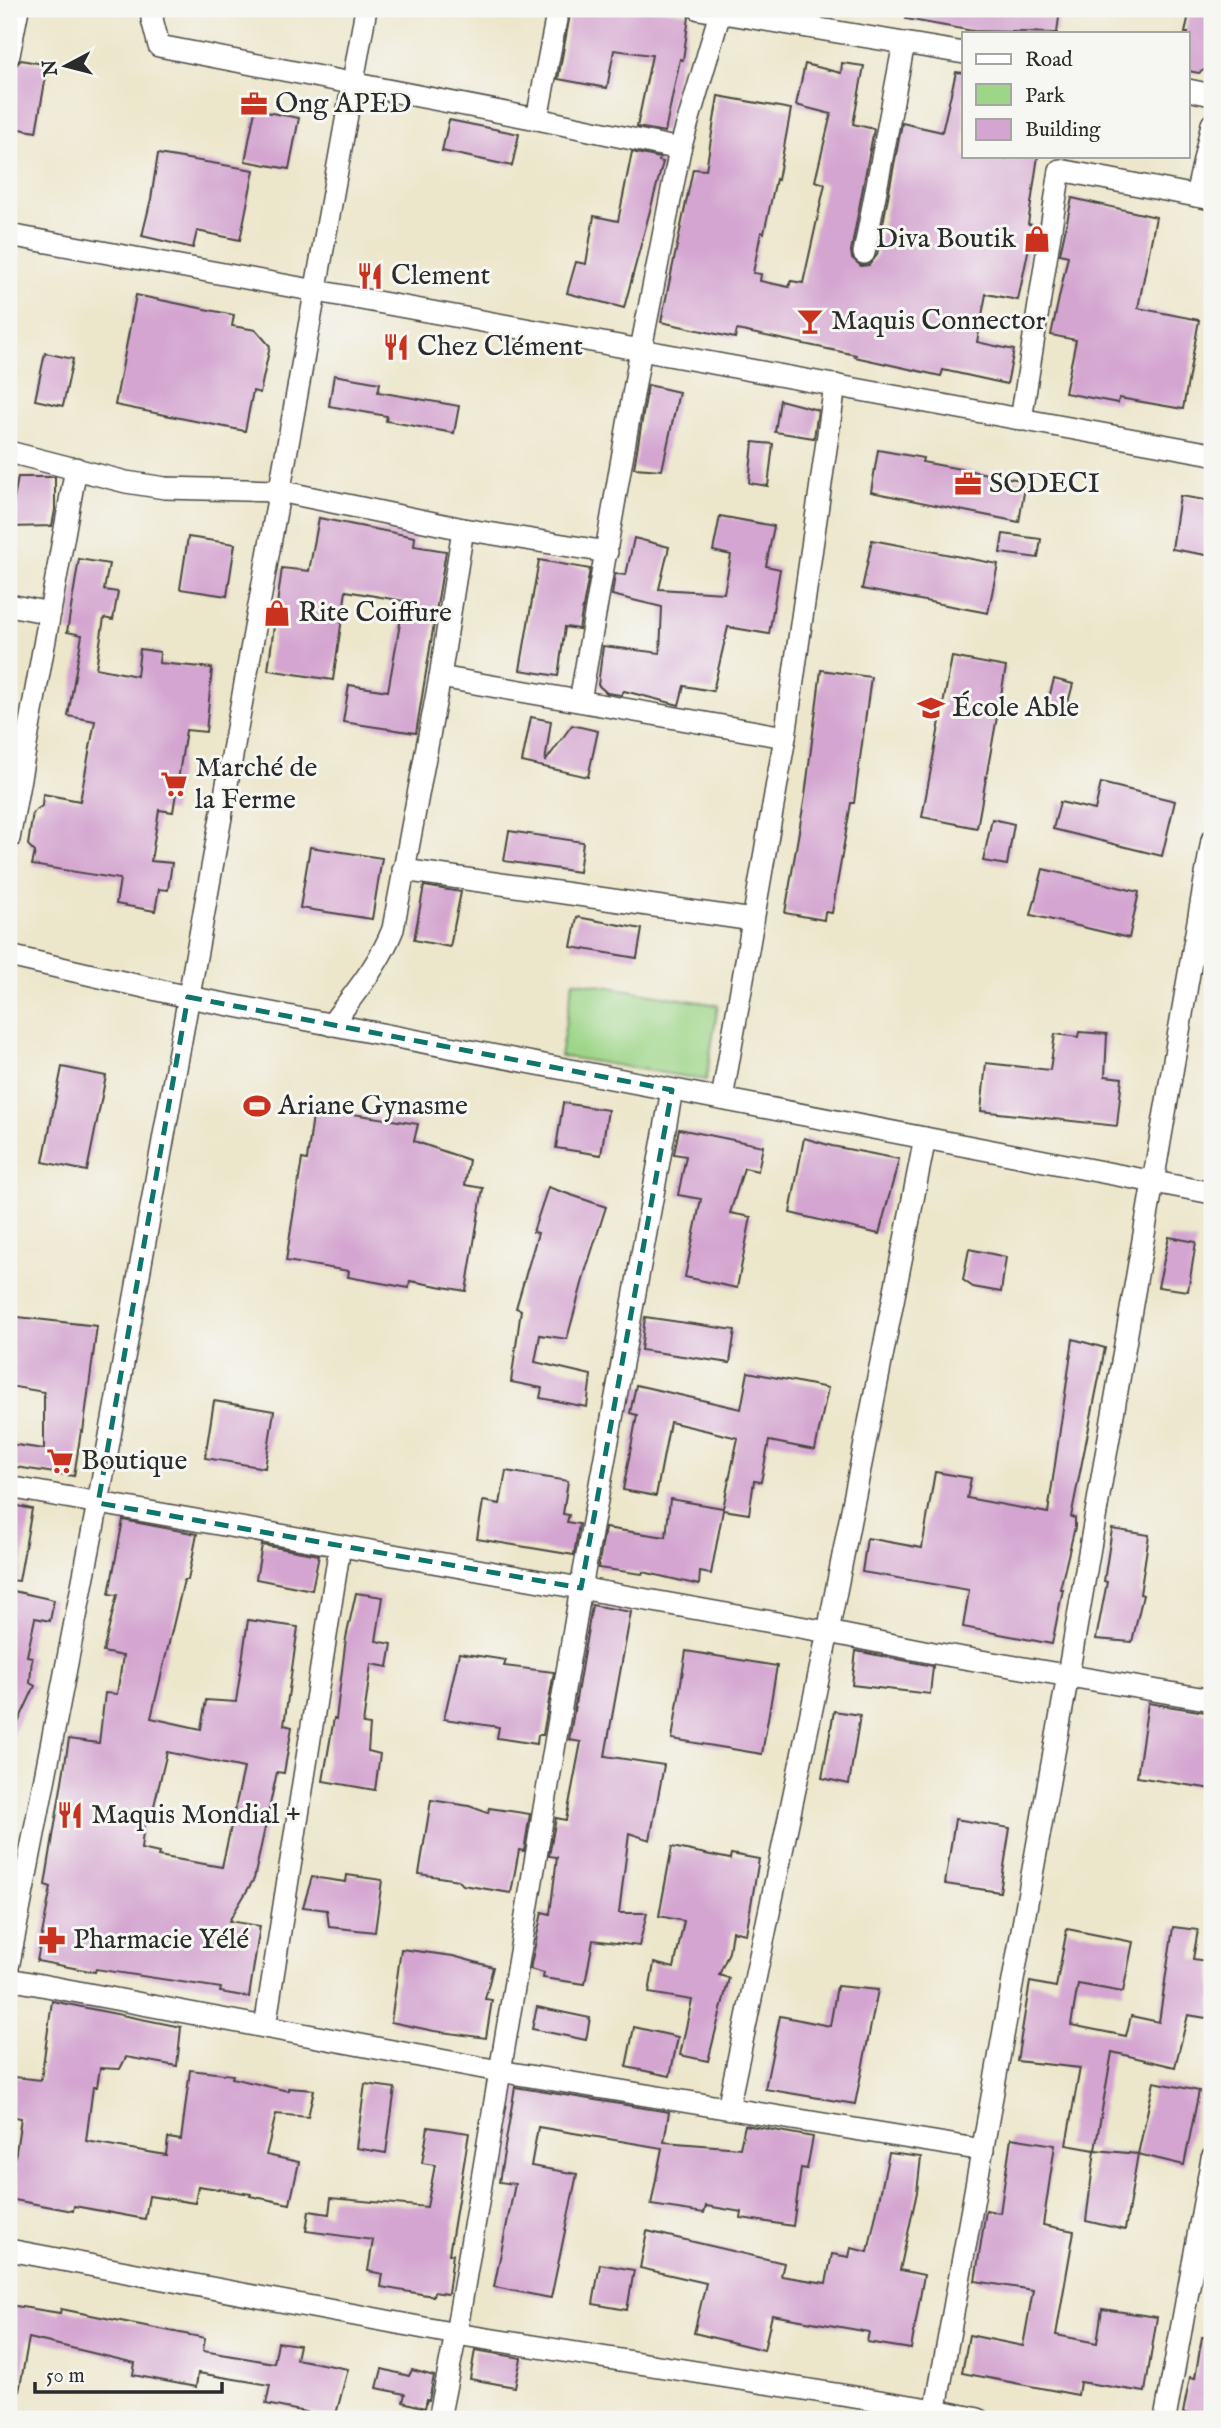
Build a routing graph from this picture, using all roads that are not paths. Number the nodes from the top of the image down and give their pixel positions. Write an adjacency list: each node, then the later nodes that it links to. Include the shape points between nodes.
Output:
1 (18, 9): 9 (street)
2 (154, 9): 10 (street, via 159,46)
3 (366, 9): 10 (street)
4 (558, 9): 13 (street)
5 (699, 9): 6 (street)
6 (720, 13): 7 (street); 15 (street)
7 (904, 43): 8 (street); 19 (street)
8 (962, 53)
9 (9, 55)
10 (353, 83): 13 (street); 20 (street)
11 (1190, 90): 12 (street)
12 (1212, 95)
13 (537, 119): 15 (street)
14 (1212, 124): 17 (street)
15 (680, 149): 21 (street)
16 (1061, 163): 17 (street); 23 (street)
17 (1204, 197)
18 (9, 235): 20 (street)
19 (863, 253)
20 (316, 291): 21 (street); 27 (street)
21 (641, 349): 22 (street); 29 (street)
22 (835, 385): 23 (street); 34 (street)
23 (1021, 419): 25 (street)
24 (9, 452): 26 (street)
25 (1212, 454)
26 (76, 468): 27 (street, via 165,488); 31 (street)
27 (279, 491): 28 (street); 41 (street)
28 (463, 529): 29 (street); 32 (street)
29 (607, 552): 33 (street)
30 (9, 605): 31 (street)
31 (50, 612): 35 (street)
32 (440, 677): 33 (street); 38 (street)
33 (580, 701): 34 (street)
34 (785, 737): 39 (street)
35 (11, 808): 36 (street)
36 (9, 839)
37 (1212, 840): 46 (street)
38 (404, 870): 39 (street); 42 (street, via 386,948)
39 (753, 920): 44 (street)
40 (9, 956): 41 (street)
41 (188, 997): 42 (street); 49 (street)
42 (331, 1024): 43 (street)
43 (672, 1090): 44 (street); 51 (street)
44 (722, 1099): 45 (street)
45 (925, 1138): 46 (street); 52 (street)
46 (1154, 1182): 47 (street); 53 (street)
47 (1212, 1194)
48 (9, 1487): 49 (street)
49 (98, 1503): 50 (street); 55 (street)
50 (340, 1545): 51 (street); 57 (street)
51 (581, 1588): 52 (street); 58 (street)
52 (828, 1632): 53 (street); 59 (street)
53 (1068, 1675): 54 (street); 60 (street)
54 (1212, 1700)
55 (9, 1963)
56 (9, 1979): 57 (street)
57 (265, 2027): 58 (street)
58 (499, 2071): 59 (street); 63 (street)
59 (728, 2108): 60 (street)
60 (983, 2150): 64 (street)
61 (1212, 2158): 67 (street)
62 (9, 2250): 63 (street)
63 (456, 2334): 64 (street); 65 (street)
64 (935, 2415): 66 (street)
65 (439, 2419)
66 (978, 2419)
67 (1165, 2419)

